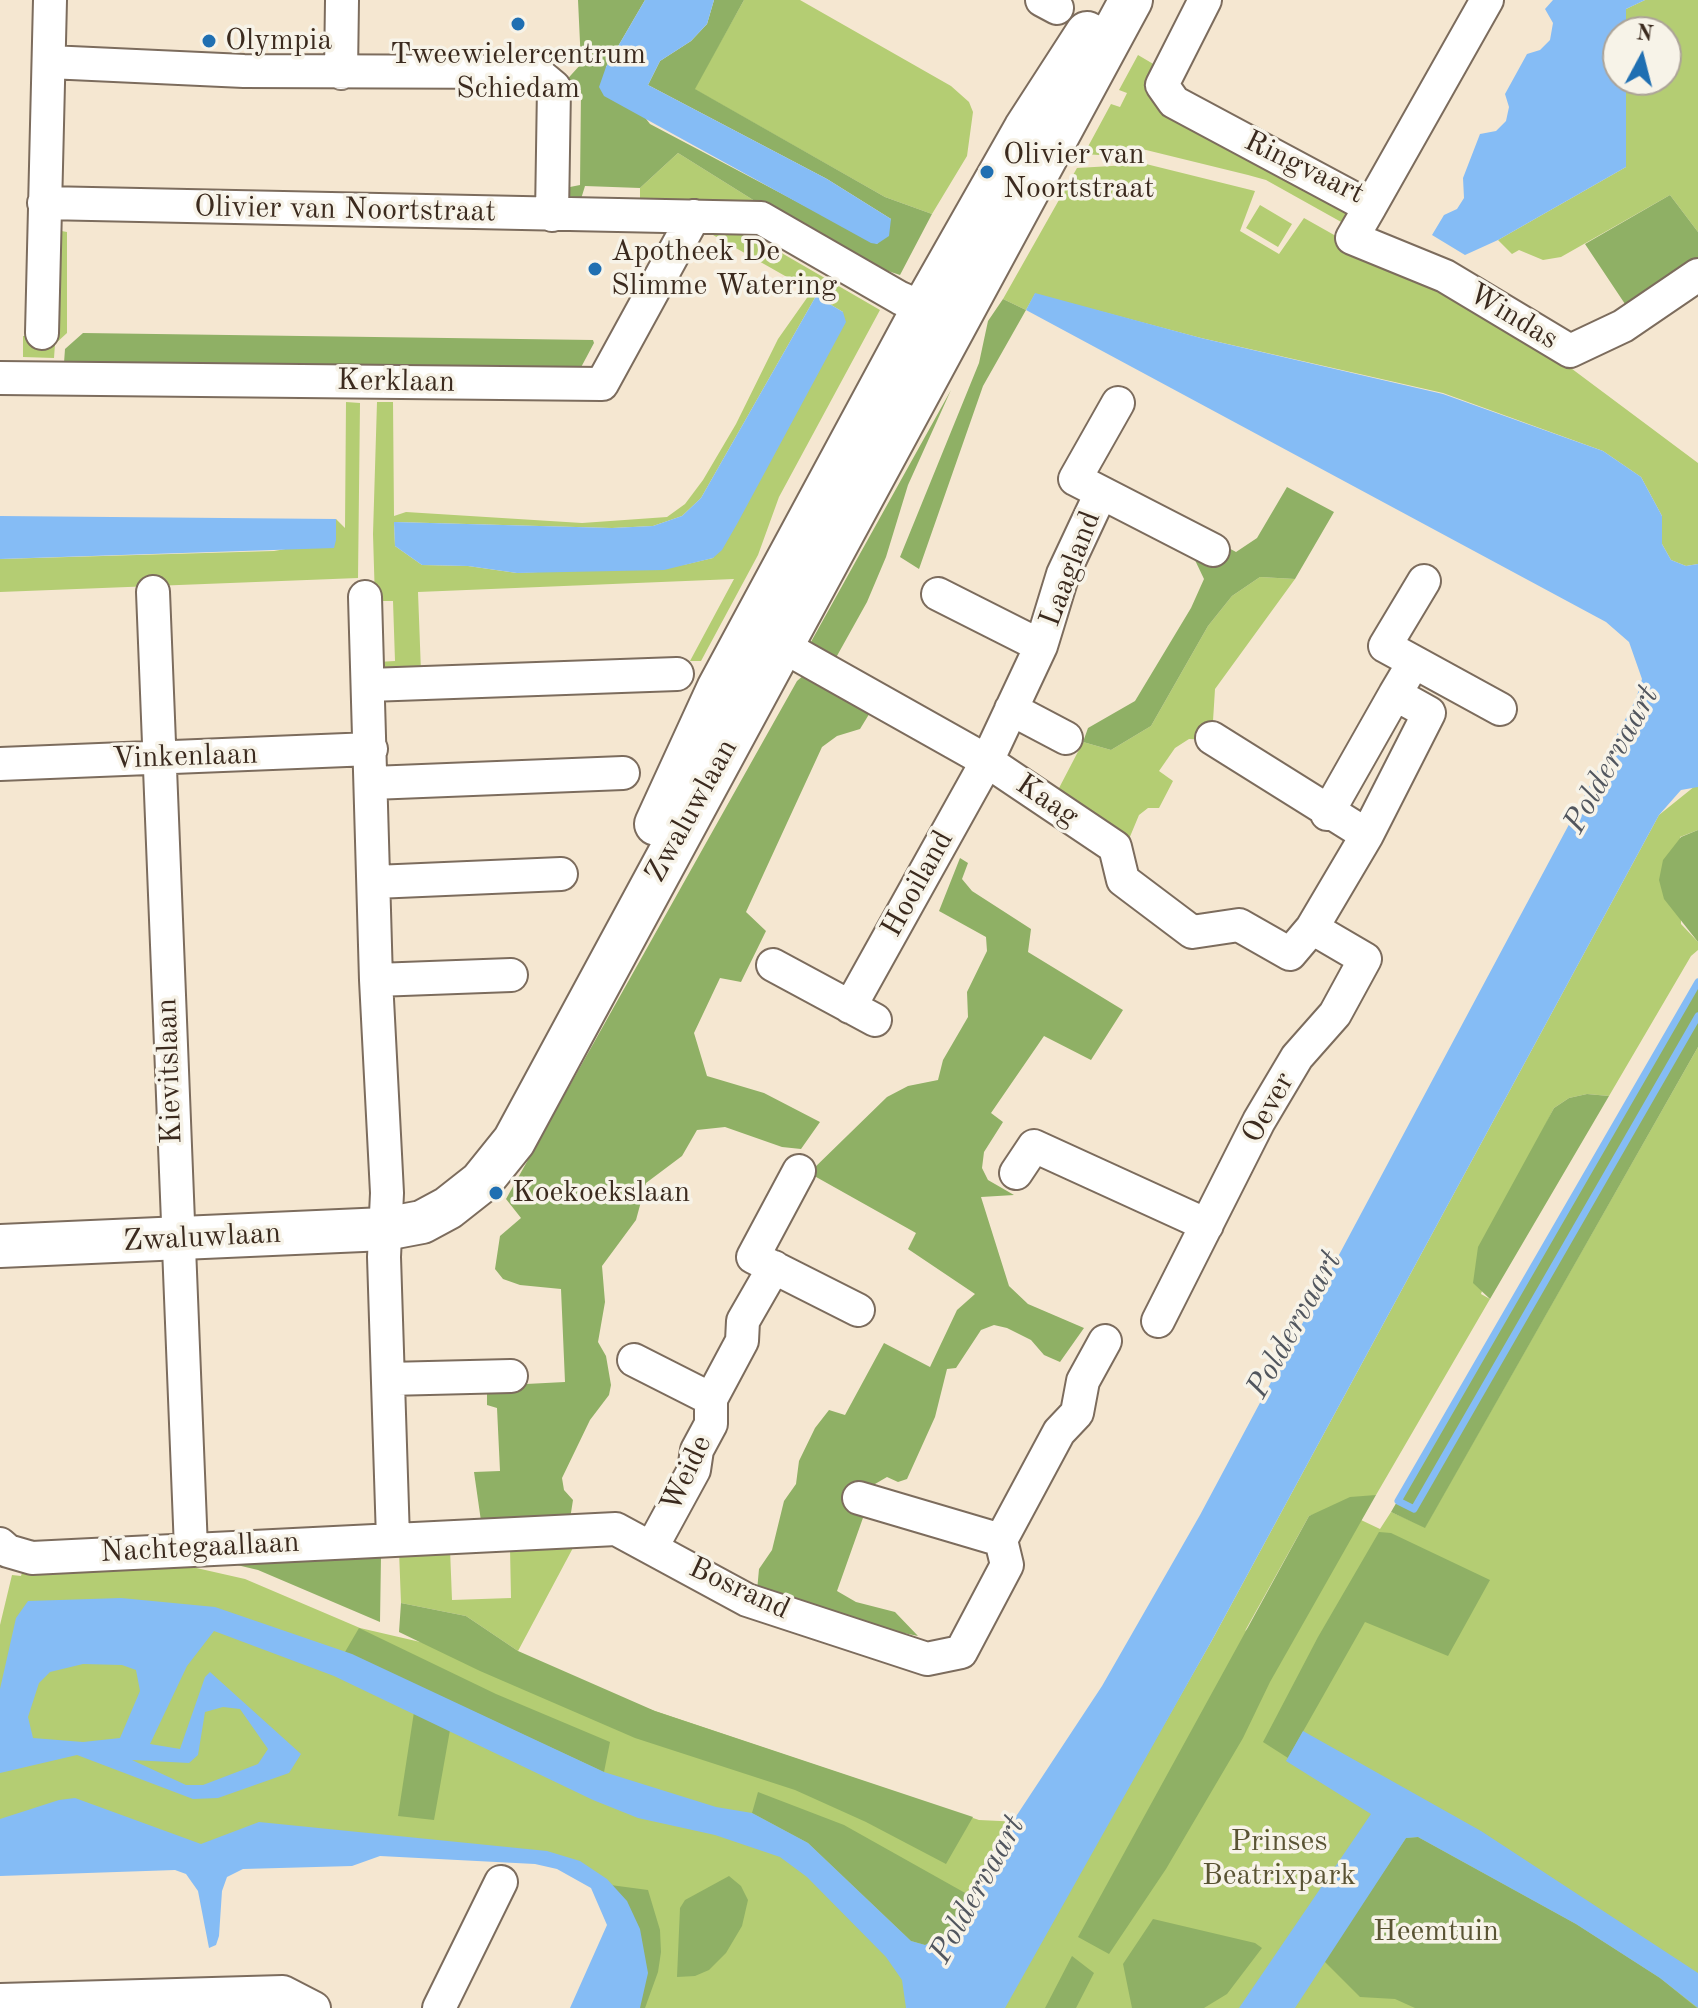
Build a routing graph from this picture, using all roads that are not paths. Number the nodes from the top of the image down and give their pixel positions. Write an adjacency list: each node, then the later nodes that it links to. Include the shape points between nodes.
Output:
1 (50, 0): 7 (street)
2 (342, 0): 8 (street)
3 (1105, 0): 14 (main road, Zwaluwlaan, via 996,178)
4 (1131, 0): 14 (main road, Zwaluwlaan)
5 (1205, 0): 10 (street, Ringvaart, via 1162,85 1174,102)
6 (1487, 0): 10 (street, Ringvaart)
7 (49, 62): 8 (street); 9 (street)
8 (341, 73): 11 (street, via 536,72 554,87)
9 (44, 203): 11 (street, Olivier van Noortstraat); 15 (street)
10 (1370, 207): 13 (street, Windas, via 1352,238 1445,276 1570,351 1623,326)
11 (552, 215): 12 (street, Olivier van Noortstraat)
12 (694, 216): 14 (street, Olivier van Noortstraat, via 761,218 900,298); 16 (street, Kerklaan, via 602,384)
13 (1698, 275)
14 (940, 315): 24 (main road, Zwaluwlaan)
15 (42, 333)
16 (0, 378)
17 (1118, 403): 18 (street, Laagland, via 1075,479)
18 (1101, 493): 19 (street, Laagland); 25 (street, Laagland, via 1063,574)
19 (1213, 550)
20 (1424, 581): 26 (street, via 1385,646)
21 (153, 592): 35 (street, Kievitslaan)
22 (938, 594): 25 (street, Laagland)
23 (365, 597): 28 (street)
24 (766, 636): 36 (street, Kaag); 50 (main road, Zwaluwlaan, via 718,689 661,814 490,1124 456,1171)
25 (1041, 646): 30 (street, Laagland)
26 (1414, 662): 29 (street); 31 (street)
27 (677, 674): 28 (street)
28 (369, 685): 34 (street)
29 (1395, 694): 40 (street); 41 (street, via 1429,713)
30 (1011, 709): 32 (street); 36 (street, Laagland)
31 (1500, 709)
32 (1066, 738)
33 (1212, 738): 40 (street)
34 (371, 749): 35 (street, Vinkenlaan); 39 (street)
35 (159, 759): 37 (street, Vinkenlaan); 53 (street, Kievitslaan)
36 (987, 761): 44 (street, Kaag, via 1115,847 1123,880 1192,932 1239,925 1290,954); 45 (street, Hooiland, via 863,1014)
37 (0, 764)
38 (623, 773): 39 (street)
39 (372, 783): 43 (street)
40 (1327, 814): 41 (street)
41 (1367, 835): 44 (street)
42 (561, 874): 43 (street)
43 (375, 882): 47 (street)
44 (1312, 928): 52 (street, Oever, via 1365,959 1335,1014 1281,1083)
45 (773, 965)
46 (511, 975): 47 (street)
47 (376, 980): 50 (street)
48 (799, 1171): 55 (street, via 753,1257)
49 (1016, 1173): 52 (street, via 1034,1146)
50 (386, 1219): 53 (main road, Zwaluwlaan); 61 (street)
51 (0, 1225): 53 (main road, Zwaluwlaan)
52 (1207, 1225): 57 (street, Oever)
53 (176, 1228): 54 (main road, Zwaluwlaan); 68 (street, Kievitslaan)
54 (0, 1246)
55 (774, 1267): 56 (street); 62 (street, Weide, via 743,1321 742,1341)
56 (858, 1310)
57 (1158, 1321)
58 (1105, 1341): 65 (street, Bosrand, via 1083,1381 1077,1413 1059,1432)
59 (634, 1360): 62 (street, Weide)
60 (511, 1376): 61 (street)
61 (388, 1379): 64 (street)
62 (711, 1399): 66 (street, Weide, via 711,1424 697,1450 694,1470)
63 (859, 1498): 65 (street)
64 (393, 1539): 66 (street, Bosrand, via 616,1529); 68 (street, Nachtegaallaan)
65 (1001, 1540): 66 (street, Bosrand, via 1007,1565 961,1652 927,1659 747,1600)
66 (652, 1547)
67 (4, 1548): 68 (street, Nachtegaallaan, via 32,1558)
68 (191, 1549)
69 (501, 1882): 72 (street)
70 (0, 2000): 71 (street, via 283,1992)
71 (314, 2008)
72 (439, 2008)

